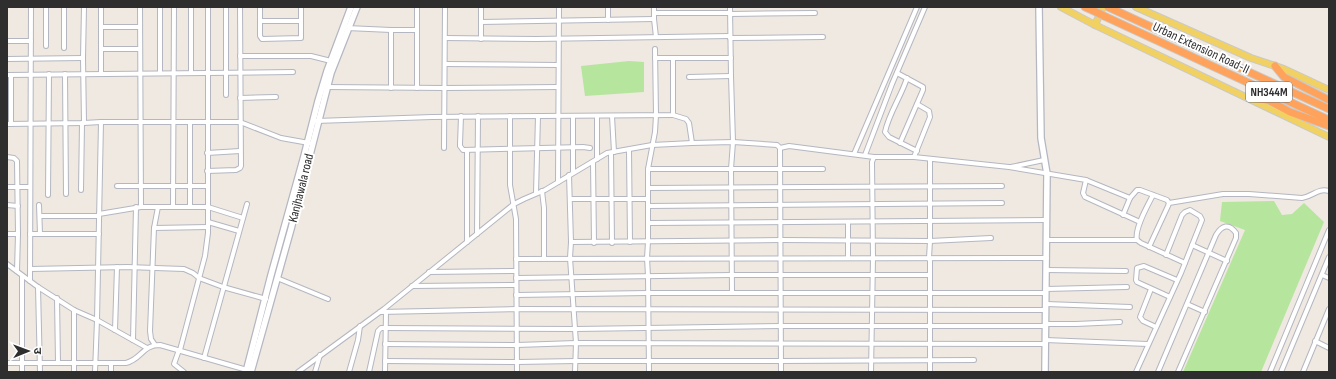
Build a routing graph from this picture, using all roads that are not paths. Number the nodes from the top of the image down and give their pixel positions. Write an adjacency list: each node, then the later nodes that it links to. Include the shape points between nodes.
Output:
1 (30, 7): 54 (street)
2 (46, 7): 55 (street)
3 (64, 7): 56 (street)
4 (84, 7): 61 (street)
5 (101, 7): 42 (street)
6 (140, 7): 43 (street)
7 (160, 7): 83 (street)
8 (174, 7): 76 (street)
9 (191, 7): 77 (street)
10 (208, 7): 78 (street)
11 (226, 7): 71 (street)
12 (240, 7): 60 (street)
13 (260, 7): 37 (street)
14 (301, 7): 38 (street)
15 (351, 7): 44 (main road, Kanjhawala road)
16 (357, 7): 44 (main road, Kanjhawala road)
17 (417, 7): 46 (street)
18 (445, 7): 50 (street)
19 (481, 7): 40 (street)
20 (559, 7): 39 (street)
21 (608, 7): 36 (street)
22 (654, 7): 32 (street)
23 (730, 7): 33 (street)
24 (917, 7): 147 (street)
25 (925, 7): 79 (street)
26 (1039, 7): 154 (main road, via 1041,138)
27 (1061, 7): 41 (main road)
28 (1085, 7): 113 (highway, Urban Extension Road-II / NH344M, bridge)
29 (1103, 7): 41 (main road)
30 (1108, 7): 101 (highway, Urban Extension Road-II / NH344M)
31 (1136, 7): 70 (main road, via 1251,58)
32 (654, 13): 33 (street); 35 (street)
33 (730, 13): 34 (street); 48 (street)
34 (815, 13)
35 (654, 19): 36 (street); 47 (street)
36 (608, 20): 39 (street)
37 (260, 21): 38 (street); 38 (street, via 262,39 300,38)
38 (301, 21)
39 (559, 21): 40 (street); 51 (street)
40 (481, 22): 52 (street)
41 (1094, 25): 98 (main road)
42 (101, 27): 43 (street); 57 (street)
43 (139, 27): 58 (street)
44 (346, 27): 45 (street); 67 (main road, Kanjhawala road); 89 (main road, Kanjhawala road)
45 (391, 30): 46 (street); 91 (street)
46 (417, 30): 92 (street)
47 (656, 37): 48 (street); 51 (street)
48 (730, 37): 49 (street); 64 (street)
49 (823, 37)
50 (445, 38): 52 (street); 68 (street)
51 (558, 38): 52 (street); 69 (street)
52 (481, 39)
53 (7, 41): 54 (street)
54 (31, 41): 66 (street)
55 (46, 46)
56 (64, 48)
57 (101, 49): 58 (street); 75 (street)
58 (140, 49): 82 (street)
59 (655, 49): 62 (street)
60 (240, 56): 67 (street, via 311,56); 72 (street)
61 (83, 58): 66 (street); 74 (street)
62 (655, 58): 63 (street); 102 (street)
63 (673, 58): 64 (street); 103 (street)
64 (731, 58): 86 (street)
65 (7, 59): 66 (street)
66 (30, 59): 85 (street)
67 (331, 61): 89 (main road, Kanjhawala road)
68 (445, 64): 69 (street); 93 (street)
69 (558, 65): 90 (street)
70 (1275, 66): 94 (main road); 99 (highway, via 1284,77)
71 (226, 72): 72 (street); 78 (street); 95 (street)
72 (241, 72): 73 (street); 97 (street)
73 (293, 72)
74 (84, 73): 75 (street); 81 (street); 122 (street)
75 (101, 73): 82 (street)
76 (173, 73): 77 (street); 83 (street); 117 (street)
77 (191, 73): 78 (street)
78 (208, 73): 119 (street)
79 (897, 73): 88 (street); 148 (street)
80 (49, 74): 81 (street); 85 (street); 125 (street)
81 (65, 74): 121 (street)
82 (140, 74): 83 (street); 116 (street)
83 (160, 74)
84 (9, 75): 85 (street); 123 (street)
85 (30, 75): 124 (street)
86 (731, 76): 87 (street); 128 (street)
87 (689, 77)
88 (907, 78): 100 (street, via 923,87); 129 (street, via 884,132)
89 (325, 87): 91 (street); 114 (main road, Kanjhawala road)
90 (558, 87): 93 (street); 109 (street)
91 (390, 88): 92 (street)
92 (417, 88): 93 (street)
93 (444, 88): 104 (street)
94 (1329, 90)
95 (226, 95)
96 (276, 97): 97 (street)
97 (240, 98): 120 (street)
98 (1249, 98): 126 (highway, via 1268,100 1290,112); 127 (main road)
99 (1329, 100)
100 (917, 104): 129 (street); 144 (street, via 930,113)
101 (1329, 109)
102 (656, 115): 103 (street); 112 (street); 132 (street)
103 (674, 115): 131 (street, via 686,119 689,123)
104 (444, 116): 105 (street); 114 (street); 133 (street)
105 (461, 116): 106 (street); 140 (street, via 460,146)
106 (478, 116): 107 (street); 141 (street)
107 (510, 116): 108 (street); 139 (street)
108 (538, 116): 109 (street); 134 (street)
109 (558, 116): 110 (street); 135 (street)
110 (573, 116): 111 (street); 136 (street)
111 (597, 116): 112 (street); 152 (street)
112 (612, 116): 146 (street)
113 (1329, 120)
114 (316, 121): 130 (main road, Kanjhawala road)
115 (101, 122): 116 (street); 122 (street); 210 (street)
116 (140, 122): 117 (street); 167 (street)
117 (173, 122): 118 (street); 168 (street)
118 (190, 122): 119 (street); 169 (street)
119 (208, 122): 120 (street); 145 (street)
120 (240, 122): 130 (street, via 281,138); 143 (street)
121 (65, 123): 122 (street); 125 (street); 185 (street)
122 (83, 123): 180 (street)
123 (9, 124): 124 (street)
124 (30, 124): 125 (street); 174 (street)
125 (48, 124): 184 (street)
126 (1329, 126)
127 (1329, 137)
128 (733, 142): 131 (street); 138 (street, via 777,145); 158 (street)
129 (900, 142): 144 (street)
130 (310, 143): 283 (main road, Kanjhawala road); 305 (main road, Kanjhawala road)
131 (692, 143): 132 (street)
132 (652, 145): 142 (street); 157 (street)
133 (444, 148)
134 (537, 148): 135 (street); 139 (street); 183 (street)
135 (558, 148): 136 (street); 165 (street)
136 (573, 148): 137 (street); 162 (street)
137 (590, 148)
138 (780, 148): 147 (street, via 789,146); 159 (street)
139 (510, 149): 141 (street); 196 (street, via 510,185)
140 (467, 150): 141 (street); 240 (street)
141 (478, 150): 231 (street)
142 (629, 150): 146 (street); 189 (street)
143 (240, 151): 145 (street); 161 (street, via 239,169)
144 (917, 151): 151 (street)
145 (207, 153): 161 (street)
146 (612, 153): 152 (street, via 604,154); 192 (street)
147 (854, 154): 148 (street)
148 (865, 155): 150 (street)
149 (7, 157): 173 (street, via 17,161)
150 (874, 157): 151 (street); 176 (street)
151 (914, 157): 153 (street)
152 (597, 159): 155 (street)
153 (930, 159): 156 (street); 177 (street)
154 (1044, 160): 156 (street); 163 (main road)
155 (593, 162): 162 (street); 191 (street)
156 (1009, 167): 163 (street)
157 (648, 169): 158 (street); 178 (street)
158 (731, 169): 159 (street); 179 (street)
159 (781, 169): 160 (street); 175 (street)
160 (823, 169)
161 (208, 171): 170 (street)
162 (571, 174): 165 (street); 188 (street)
163 (1047, 174): 164 (street); 214 (main road)
164 (1086, 180): 187 (street); 211 (street, via 1083,193 1085,197)
165 (558, 182): 181 (street)
166 (117, 186): 167 (street)
167 (140, 186): 168 (street); 205 (street)
168 (173, 186): 169 (street); 207 (street)
169 (190, 186): 170 (street); 208 (street)
170 (208, 186): 209 (street)
171 (1002, 186): 177 (street)
172 (7, 187): 173 (street)
173 (17, 187): 174 (street); 203 (street)
174 (30, 187): 228 (street)
175 (781, 187): 176 (street); 179 (street); 201 (street)
176 (872, 187): 177 (street); 197 (street)
177 (930, 187): 198 (street)
178 (648, 188): 179 (street); 190 (street)
179 (731, 188): 200 (street)
180 (81, 190)
181 (542, 191): 183 (street); 251 (street)
182 (1329, 191): 193 (street, via 1318,191 1302,198 1223,194)
183 (536, 193): 196 (street)
184 (48, 194)
185 (66, 194)
186 (1153, 194): 187 (street, via 1137,190); 193 (street); 220 (street)
187 (1130, 198): 211 (street)
188 (570, 199): 191 (street); 241 (street)
189 (629, 199): 190 (street); 192 (street); 242 (street)
190 (648, 199): 204 (street)
191 (593, 200): 192 (street); 244 (street)
192 (611, 200): 245 (street)
193 (1168, 202): 247 (street)
194 (1002, 203): 198 (street)
195 (247, 204): 213 (street)
196 (514, 204): 231 (street); 260 (street)
197 (872, 204): 198 (street); 201 (street); 219 (street)
198 (930, 204): 215 (street)
199 (39, 205): 212 (street)
200 (731, 205): 201 (street); 204 (street); 216 (street)
201 (781, 205): 217 (street)
202 (7, 206): 203 (street)
203 (18, 206): 227 (street)
204 (648, 206): 221 (street)
205 (138, 207): 206 (street); 210 (street); 266 (street)
206 (158, 207): 207 (street); 223 (street)
207 (173, 207): 208 (street)
208 (190, 207): 209 (street)
209 (208, 207): 213 (street); 222 (street)
210 (99, 215): 212 (street); 230 (street)
211 (1123, 215): 220 (street)
212 (40, 216): 229 (street)
213 (243, 218): 225 (street)
214 (1046, 220): 215 (street); 234 (main road)
215 (930, 221): 219 (street); 239 (street)
216 (732, 222): 217 (street); 221 (street); 236 (street)
217 (781, 222): 218 (street); 233 (street)
218 (848, 222): 219 (street); 237 (street)
219 (872, 222): 238 (street)
220 (1140, 222): 235 (street, via 1136,233)
221 (648, 223): 243 (street)
222 (208, 224): 223 (street); 225 (street); 282 (street)
223 (154, 228): 267 (street)
224 (1329, 230): 387 (street)
225 (239, 231): 290 (street)
226 (7, 234): 227 (street)
227 (18, 234): 271 (street)
228 (30, 234): 229 (street); 268 (street)
229 (40, 234): 230 (street)
230 (99, 234): 264 (street)
231 (476, 234): 240 (street)
232 (990, 238): 239 (street)
233 (781, 240): 236 (street); 237 (street); 255 (street)
234 (1046, 240): 235 (street); 259 (main road)
235 (1137, 240): 247 (street)
236 (732, 241): 243 (street); 254 (street)
237 (848, 241): 238 (street); 256 (street)
238 (872, 241): 239 (street); 257 (street)
239 (930, 241): 258 (street)
240 (467, 242): 272 (street)
241 (571, 242): 244 (street); 252 (street)
242 (630, 242): 243 (street); 245 (street)
243 (648, 242): 253 (street)
244 (594, 243): 245 (street)
245 (612, 243)
246 (1192, 245): 248 (street); 249 (street, via 1202,220 1200,216 1187,210 1182,215); 262 (street)
247 (1149, 247): 249 (street)
248 (1210, 252): 261 (street); 261 (street, via 1220,228 1229,227 1236,233 1236,238); 306 (street)
249 (1166, 255): 262 (street)
250 (1329, 257): 277 (street)
251 (544, 258): 252 (street); 260 (street)
252 (570, 258): 253 (street); 281 (street)
253 (647, 258): 254 (street); 279 (street)
254 (732, 258): 255 (street); 274 (street)
255 (780, 258): 256 (street); 275 (street)
256 (848, 258): 257 (street)
257 (873, 258): 258 (street); 280 (street)
258 (929, 258): 259 (street); 276 (street)
259 (1047, 258): 269 (main road)
260 (516, 259): 273 (street)
261 (1227, 261): 319 (street)
262 (1185, 263): 286 (street)
263 (7, 264): 271 (street)
264 (98, 267): 265 (street); 268 (street); 320 (street)
265 (117, 267): 266 (street); 332 (street)
266 (135, 267): 267 (street); 333 (street)
267 (152, 268): 282 (street, via 184,269); 344 (street, via 151,336)
268 (30, 269): 287 (street)
269 (1046, 270): 270 (street); 294 (main road)
270 (1126, 270)
271 (17, 272): 278 (street)
272 (428, 272): 273 (street); 291 (street)
273 (516, 272): 284 (street)
274 (732, 275): 275 (street); 279 (street); 296 (street)
275 (780, 275): 280 (street); 297 (street)
276 (930, 275): 280 (street); 299 (street)
277 (1322, 275): 285 (street); 388 (street)
278 (22, 276): 287 (street); 364 (street)
279 (648, 276): 281 (street); 295 (street)
280 (872, 276): 298 (street)
281 (572, 277): 284 (street); 300 (street)
282 (199, 278): 290 (street); 347 (street)
283 (277, 278): 304 (street); 305 (main road, Kanjhawala road)
284 (516, 278): 288 (street)
285 (1329, 278)
286 (1177, 280): 293 (street, via 1139,266 1136,280); 302 (street)
287 (30, 281): 289 (street)
288 (516, 285): 291 (street); 301 (street)
289 (38, 286): 303 (street); 360 (street)
290 (223, 286): 305 (street); 349 (street)
291 (411, 286): 317 (street)
292 (1127, 288): 294 (street)
293 (1151, 289): 302 (street); 329 (street, via 1140,317)
294 (1046, 291): 299 (street); 307 (main road)
295 (648, 293): 296 (street); 300 (street); 316 (street)
296 (732, 293): 297 (street)
297 (781, 293): 298 (street); 310 (street)
298 (872, 293): 299 (street); 311 (street)
299 (930, 293): 312 (street)
300 (572, 294): 301 (street); 315 (street)
301 (516, 295): 309 (street)
302 (1170, 297): 329 (street)
303 (57, 298): 314 (street); 361 (street)
304 (328, 299)
305 (268, 300): 365 (main road, Kanjhawala road)
306 (1187, 304): 319 (street); 385 (street)
307 (1046, 307): 308 (street); 312 (street); 323 (main road)
308 (1130, 307)
309 (516, 309): 315 (street); 318 (street); 327 (street)
310 (781, 309): 311 (street); 316 (street); 324 (street)
311 (872, 309): 312 (street); 325 (street)
312 (930, 309): 326 (street)
313 (1329, 309): 334 (street)
314 (74, 310): 320 (street); 362 (street)
315 (575, 310): 316 (street); 331 (street)
316 (648, 310): 328 (street)
317 (380, 312): 318 (street); 322 (street)
318 (386, 312): 330 (street)
319 (1205, 312): 386 (street)
320 (97, 320): 332 (street); 357 (street)
321 (1120, 322): 323 (street)
322 (360, 325): 348 (street); 374 (street)
323 (1045, 325): 326 (street); 335 (main road)
324 (781, 326): 325 (street); 328 (street); 337 (street)
325 (872, 326): 326 (street); 342 (street)
326 (930, 326): 338 (street)
327 (516, 327): 330 (street); 331 (street); 340 (street)
328 (648, 327): 331 (street); 341 (street)
329 (1156, 327): 343 (street)
330 (385, 328): 339 (street); 375 (street, via 378,331)
331 (576, 329): 336 (street)
332 (115, 330): 333 (street)
333 (133, 340): 345 (street)
334 (1315, 341): 346 (street); 389 (street)
335 (1045, 342): 338 (street); 343 (street); 383 (main road)
336 (576, 343): 340 (street); 341 (street); 350 (street)
337 (781, 343): 341 (street); 342 (street); 354 (street)
338 (930, 343): 342 (street); 356 (street)
339 (385, 344): 340 (street); 352 (street)
340 (517, 344): 358 (street)
341 (649, 344): 353 (street)
342 (872, 344): 355 (street)
343 (1148, 344): 384 (street)
344 (155, 345): 345 (street); 347 (street)
345 (147, 348): 363 (street, via 132,361)
346 (1329, 348)
347 (179, 350): 349 (street); 371 (street, via 174,364)
348 (320, 355): 372 (street); 373 (street)
349 (204, 358): 365 (street)
350 (576, 360): 353 (street); 358 (street); 378 (street)
351 (974, 360): 356 (street)
352 (385, 361): 358 (street); 376 (street)
353 (649, 361): 354 (street); 379 (street)
354 (780, 361): 355 (street); 380 (street)
355 (872, 361): 356 (street); 381 (street)
356 (930, 361): 382 (street)
357 (95, 362): 362 (street); 363 (street); 369 (street)
358 (517, 362): 377 (street)
359 (7, 363): 364 (street)
360 (40, 363): 361 (street); 364 (street); 367 (street)
361 (58, 363): 362 (street)
362 (74, 363): 368 (street)
363 (111, 363): 370 (street)
364 (22, 364): 366 (street)
365 (248, 371)
366 (22, 372)
367 (40, 372)
368 (74, 372)
369 (95, 372)
370 (111, 372)
371 (184, 372)
372 (298, 372)
373 (315, 372)
374 (349, 372)
375 (369, 372)
376 (386, 372)
377 (518, 372)
378 (575, 372)
379 (649, 372)
380 (781, 372)
381 (871, 372)
382 (930, 372)
383 (1045, 372)
384 (1136, 372)
385 (1158, 372)
386 (1178, 372)
387 (1270, 372)
388 (1281, 372)
389 (1303, 372)

